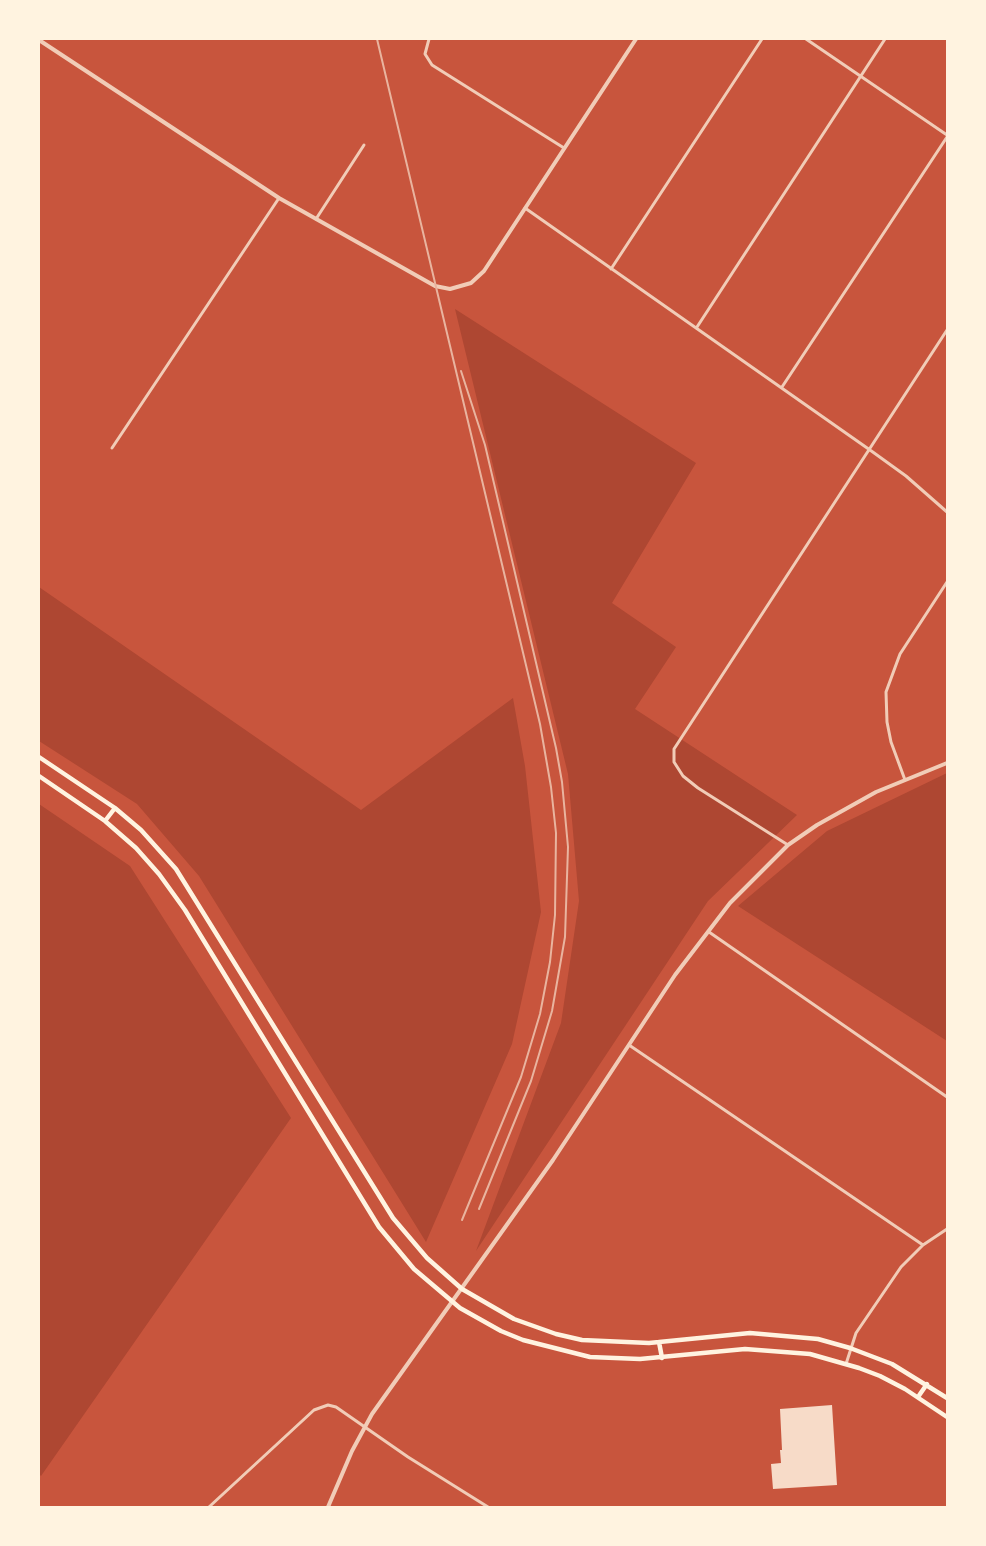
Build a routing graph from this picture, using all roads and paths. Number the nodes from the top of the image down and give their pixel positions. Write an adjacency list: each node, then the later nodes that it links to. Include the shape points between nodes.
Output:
1 (429, 39): 10 (street, via 425,54 432,65)
2 (636, 39): 10 (street)
3 (762, 39): 14 (street)
4 (806, 39): 7 (street)
5 (885, 39): 7 (street)
6 (39, 40): 11 (street)
7 (861, 76): 8 (street); 15 (street)
8 (947, 136): 17 (street)
9 (364, 145): 13 (street)
10 (564, 148): 12 (street)
11 (279, 198): 13 (street); 18 (street)
12 (525, 208): 13 (street, via 480,276 466,286 450,289 435,286); 14 (street)
13 (316, 220)
14 (610, 269): 15 (street)
15 (697, 327): 17 (street)
16 (947, 330): 19 (street)
17 (782, 387): 19 (street)
18 (112, 448)
19 (870, 450): 20 (street); 28 (street, via 678,742 674,756 682,776 692,784)
20 (947, 512)
21 (947, 582): 25 (street, via 900,654 886,692 891,742)
22 (39, 757): 26 (main road)
23 (947, 763): 25 (street)
24 (39, 776): 27 (main road)
25 (905, 780): 28 (street, via 846,808)
26 (115, 808): 27 (main road); 34 (main road, via 154,843 189,887 393,1218 422,1254)
27 (105, 821): 35 (main road, via 144,856 173,892 379,1227 414,1269)
28 (788, 845): 29 (street, via 730,903)
29 (708, 932): 30 (street); 31 (street)
30 (629, 1045): 33 (street); 34 (street)
31 (947, 1097)
32 (947, 1230): 33 (street)
33 (923, 1245): 37 (street, via 901,1267 860,1327)
34 (462, 1289): 35 (street); 36 (main road, via 514,1319 556,1334 610,1343)
35 (452, 1303): 38 (main road, via 501,1331 546,1347 608,1359); 44 (street)
36 (659, 1342): 37 (main road, via 750,1332 803,1337); 38 (main road)
37 (850, 1348): 39 (street); 40 (main road, via 892,1364)
38 (662, 1358): 39 (main road, via 756,1349 799,1352)
39 (846, 1364): 41 (main road, via 880,1376)
40 (927, 1384): 41 (main road); 42 (main road)
41 (918, 1397): 43 (main road)
42 (947, 1398)
43 (947, 1417)
44 (365, 1426): 45 (street, via 332,1405 317,1407); 46 (street); 47 (street)
45 (209, 1507)
46 (328, 1507)
47 (488, 1507)

